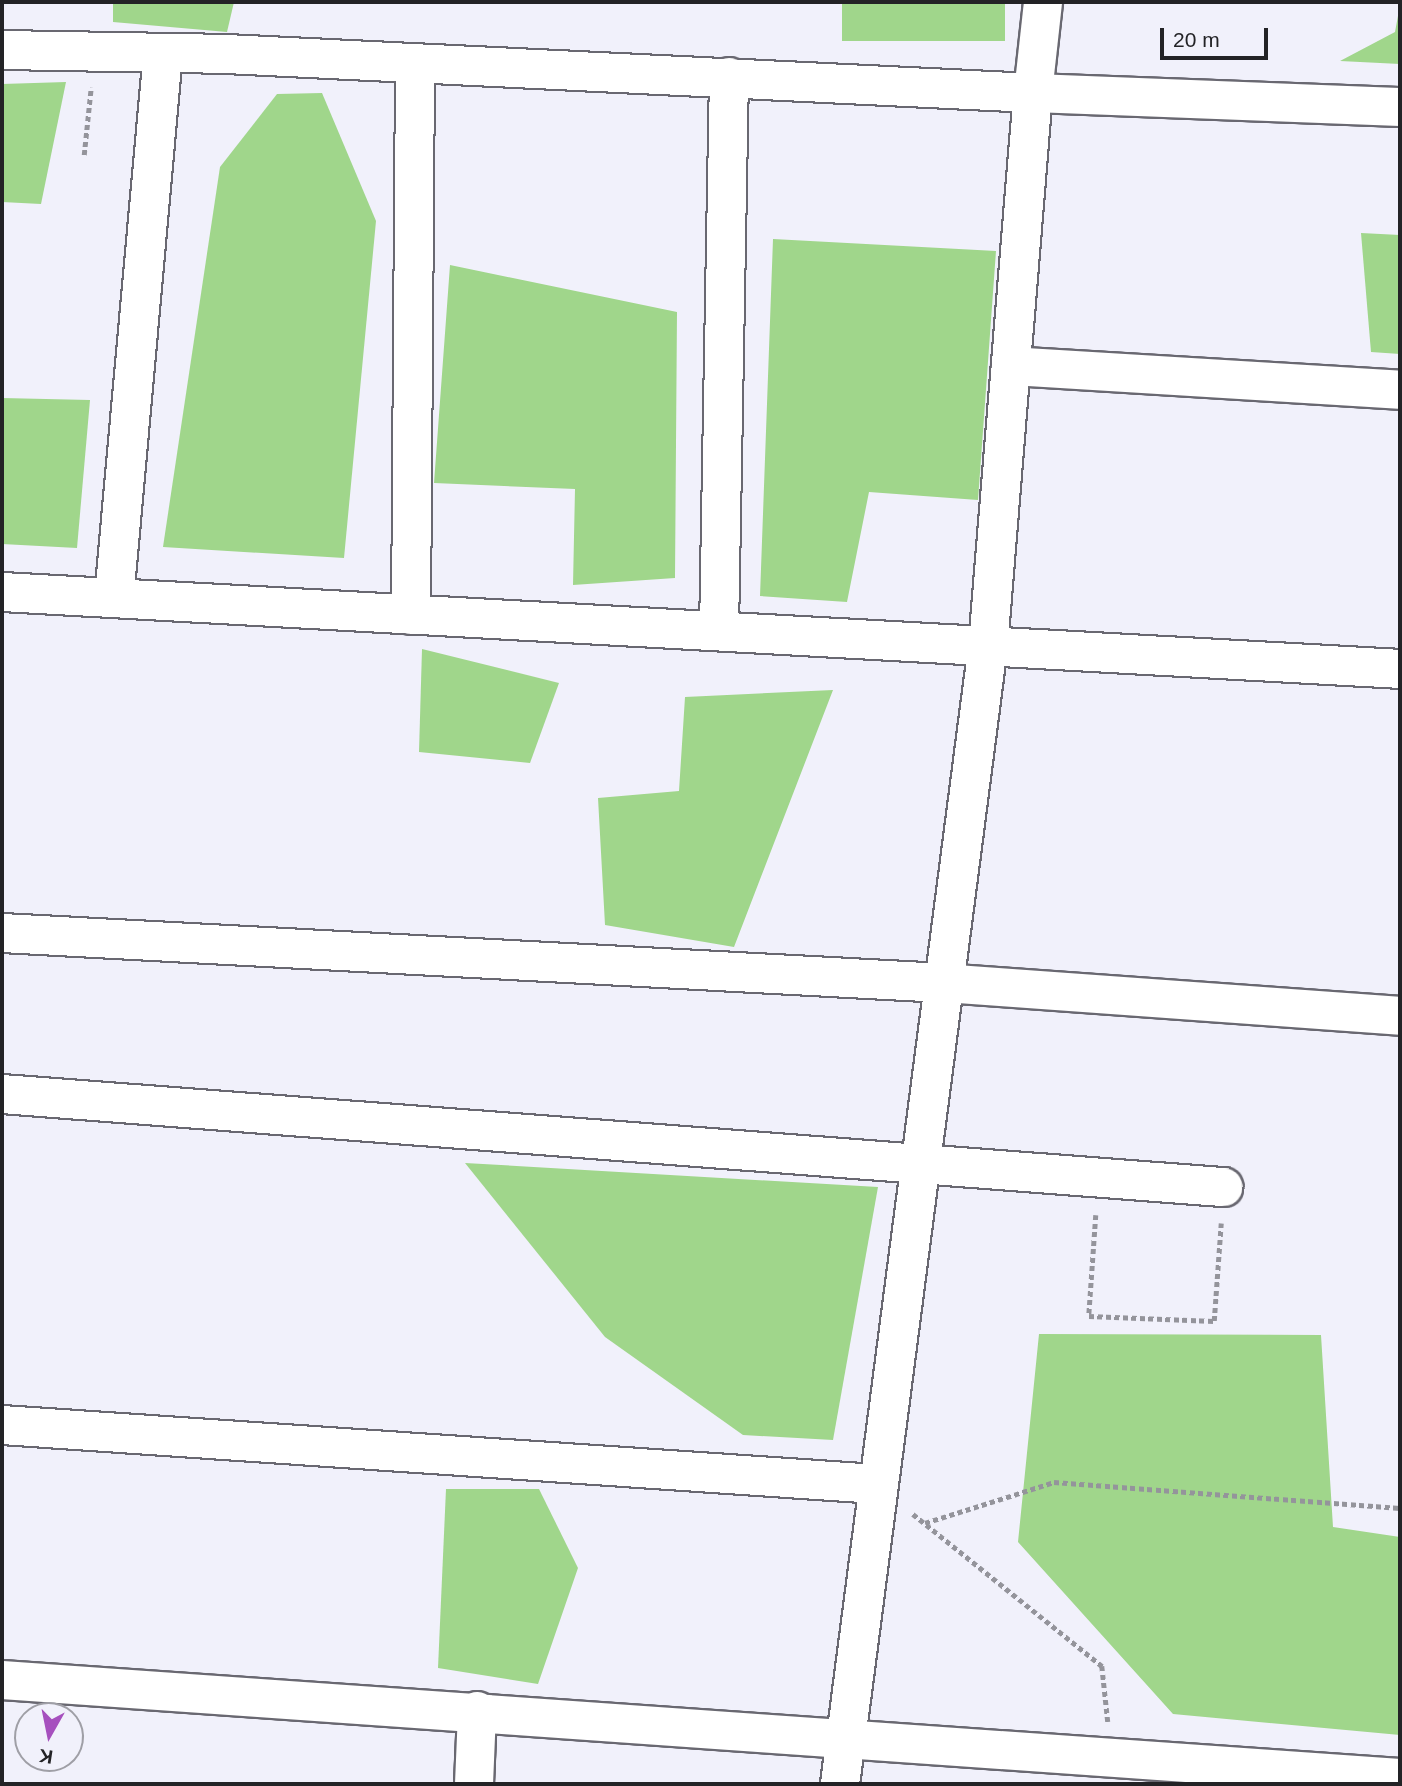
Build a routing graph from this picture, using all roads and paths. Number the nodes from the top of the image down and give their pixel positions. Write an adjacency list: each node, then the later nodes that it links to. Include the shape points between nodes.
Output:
1 (1043, 2): 7 (street)
2 (2, 50): 3 (street)
3 (95, 52): 4 (street); 9 (path)
4 (163, 53): 5 (street); 13 (street)
5 (415, 63): 6 (street); 14 (street)
6 (729, 77): 7 (street); 15 (street)
7 (1033, 93): 8 (street); 10 (street)
8 (1400, 107)
9 (84, 155)
10 (1011, 366): 11 (street); 16 (street)
11 (1400, 390)
12 (2, 592): 13 (street)
13 (114, 598): 14 (street)
14 (411, 615): 15 (street)
15 (719, 631): 16 (street)
16 (988, 646): 17 (street); 19 (street, via 953,936)
17 (1400, 669)
18 (2, 933): 19 (street)
19 (943, 983): 20 (street); 22 (street)
20 (1400, 1016)
21 (2, 1094): 22 (street)
22 (918, 1166): 23 (street); 26 (street)
23 (1098, 1178): 24 (street); 24 (path, via 1089,1315 1214,1321)
24 (1223, 1187)
25 (2, 1425): 26 (street)
26 (876, 1485): 28 (path); 31 (street)
27 (1400, 1508): 28 (path, via 1054,1482)
28 (925, 1523): 32 (path, via 1102,1666)
29 (2, 1680): 30 (street)
30 (477, 1711): 31 (street); 35 (street)
31 (843, 1738): 32 (street); 36 (street)
32 (1112, 1757): 33 (street)
33 (1216, 1774): 34 (street)
34 (1400, 1778)
35 (474, 1784)
36 (840, 1784)

